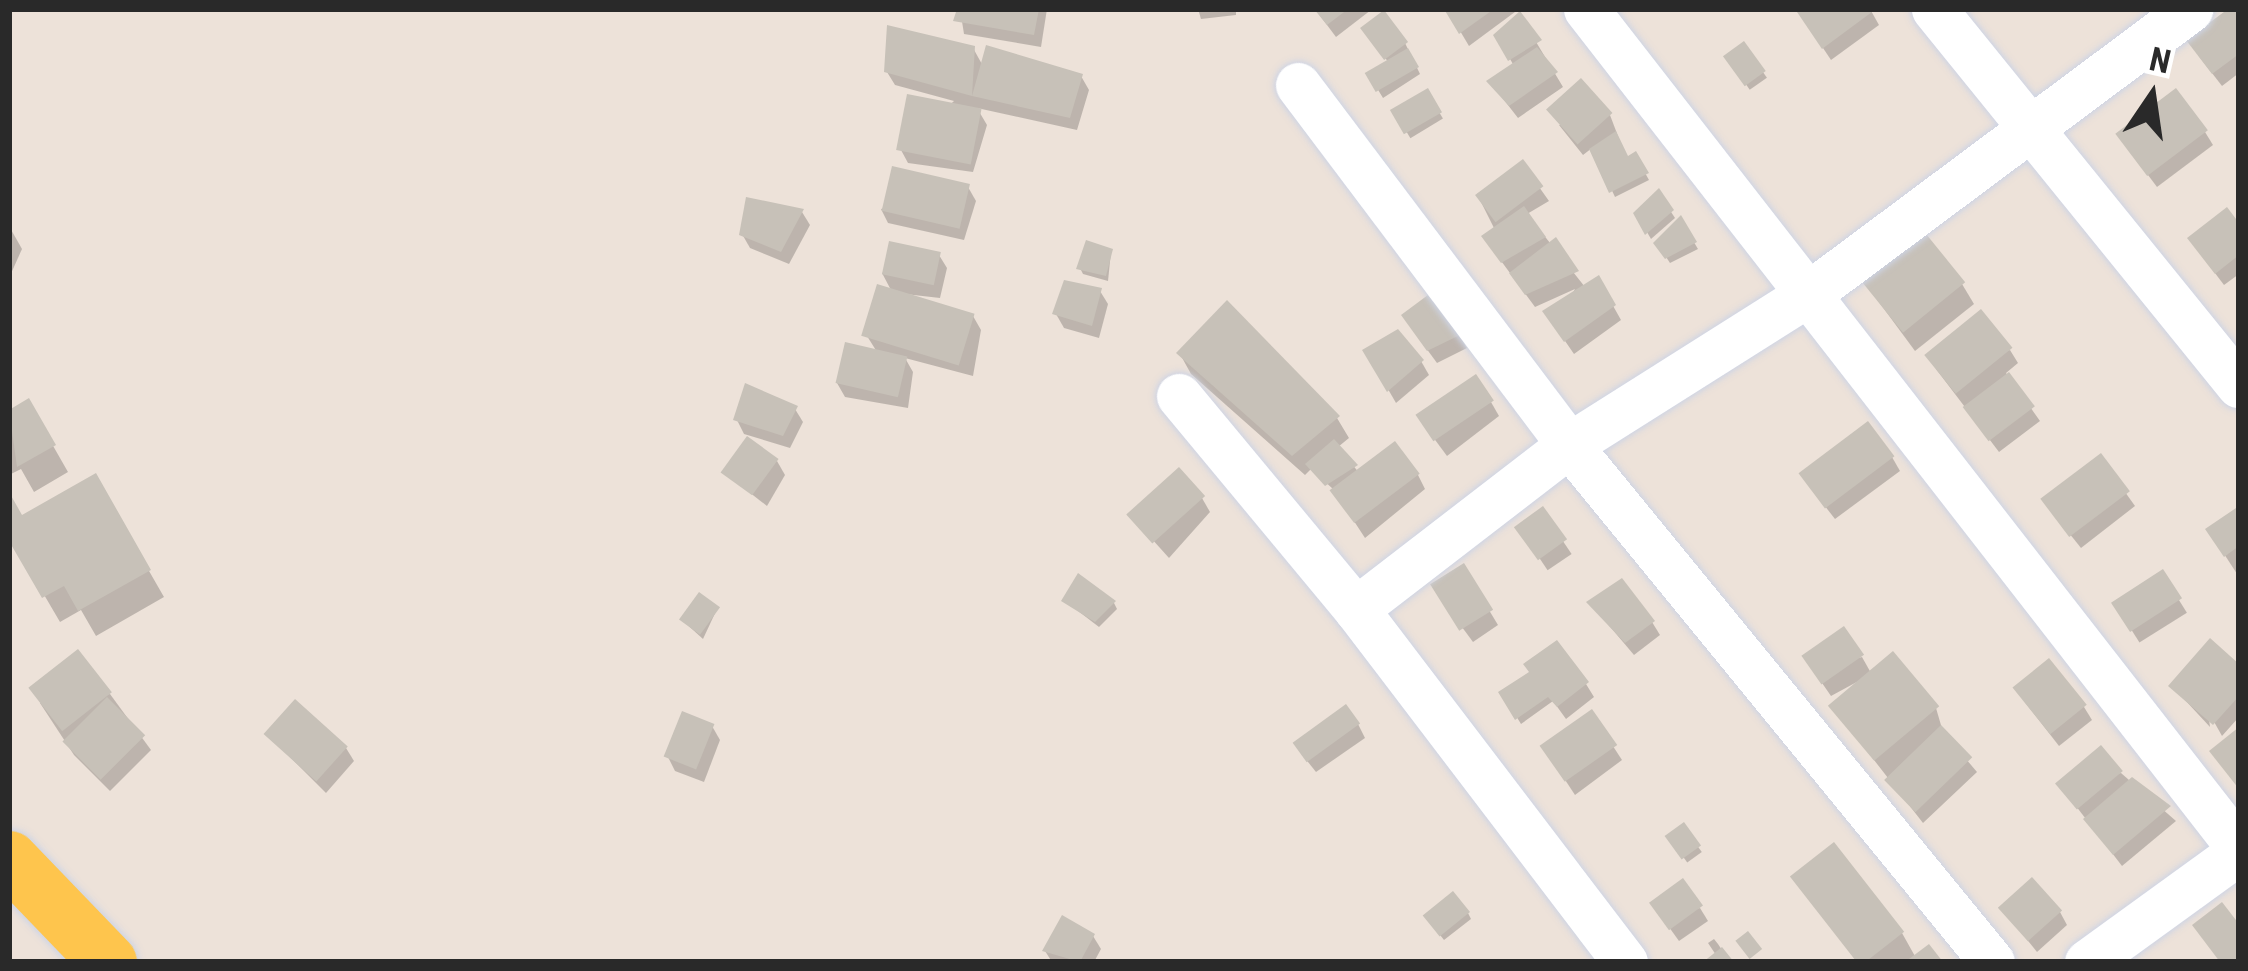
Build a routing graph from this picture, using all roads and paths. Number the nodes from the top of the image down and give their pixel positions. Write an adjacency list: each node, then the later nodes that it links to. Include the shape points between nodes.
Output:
1 (1586, 9): 6 (street)
2 (1934, 9): 5 (street)
3 (2190, 9): 5 (street)
4 (1298, 85): 9 (street)
5 (2032, 127): 6 (street); 7 (street)
6 (1811, 292): 9 (street); 11 (street)
7 (2239, 385)
8 (1179, 395): 10 (street)
9 (1569, 445): 10 (street); 15 (street)
10 (1356, 609): 14 (street)
11 (2239, 850): 16 (street)
12 (9, 859): 13 (main road)
13 (108, 962)
14 (1625, 962)
15 (1992, 962)
16 (2087, 962)

